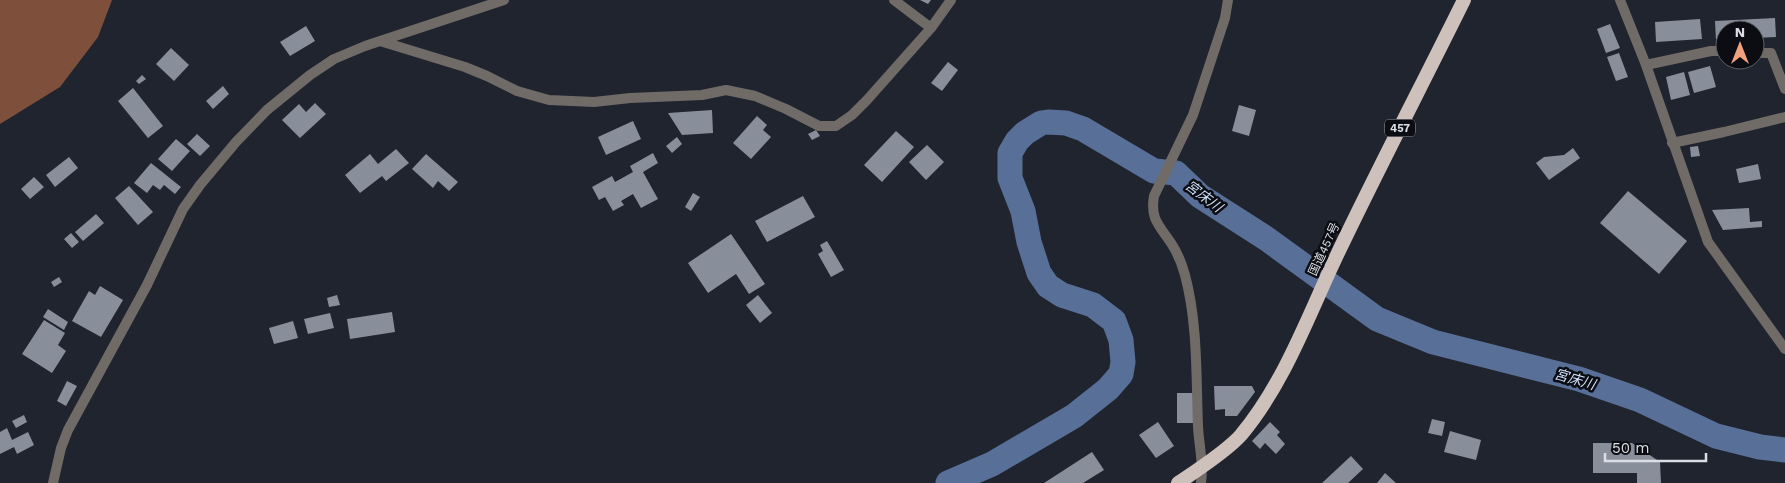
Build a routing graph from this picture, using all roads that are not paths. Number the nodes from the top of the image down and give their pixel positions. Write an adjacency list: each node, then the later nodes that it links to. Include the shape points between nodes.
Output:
1 (504, 0): 8 (street)
2 (894, 0): 7 (street)
3 (951, 0): 7 (street)
4 (1228, 0): 16 (street, via 1225,18 1186,131 1153,203 1155,222 1178,257 1190,297)
5 (1464, 0): 16 (highway, 国道457号 / 457, via 1264,406 1239,437)
6 (1620, 0): 11 (street)
7 (931, 28): 8 (street, via 852,115 836,126 819,126 755,96 726,90 702,95 594,102 549,100 516,91 465,67)
8 (380, 41): 17 (street, via 334,59 291,90 236,142 200,185 183,209 146,285 78,409 60,448)
9 (1715, 50): 11 (street)
10 (1765, 53): 12 (street, via 1772,53)
11 (1646, 65): 14 (street)
12 (1785, 89)
13 (1785, 117): 14 (street)
14 (1672, 143): 15 (street, via 1708,242)
15 (1785, 349)
16 (1203, 466): 18 (highway, 国道457号 / 457); 19 (street)
17 (53, 483)
18 (1178, 483)
19 (1201, 483)

